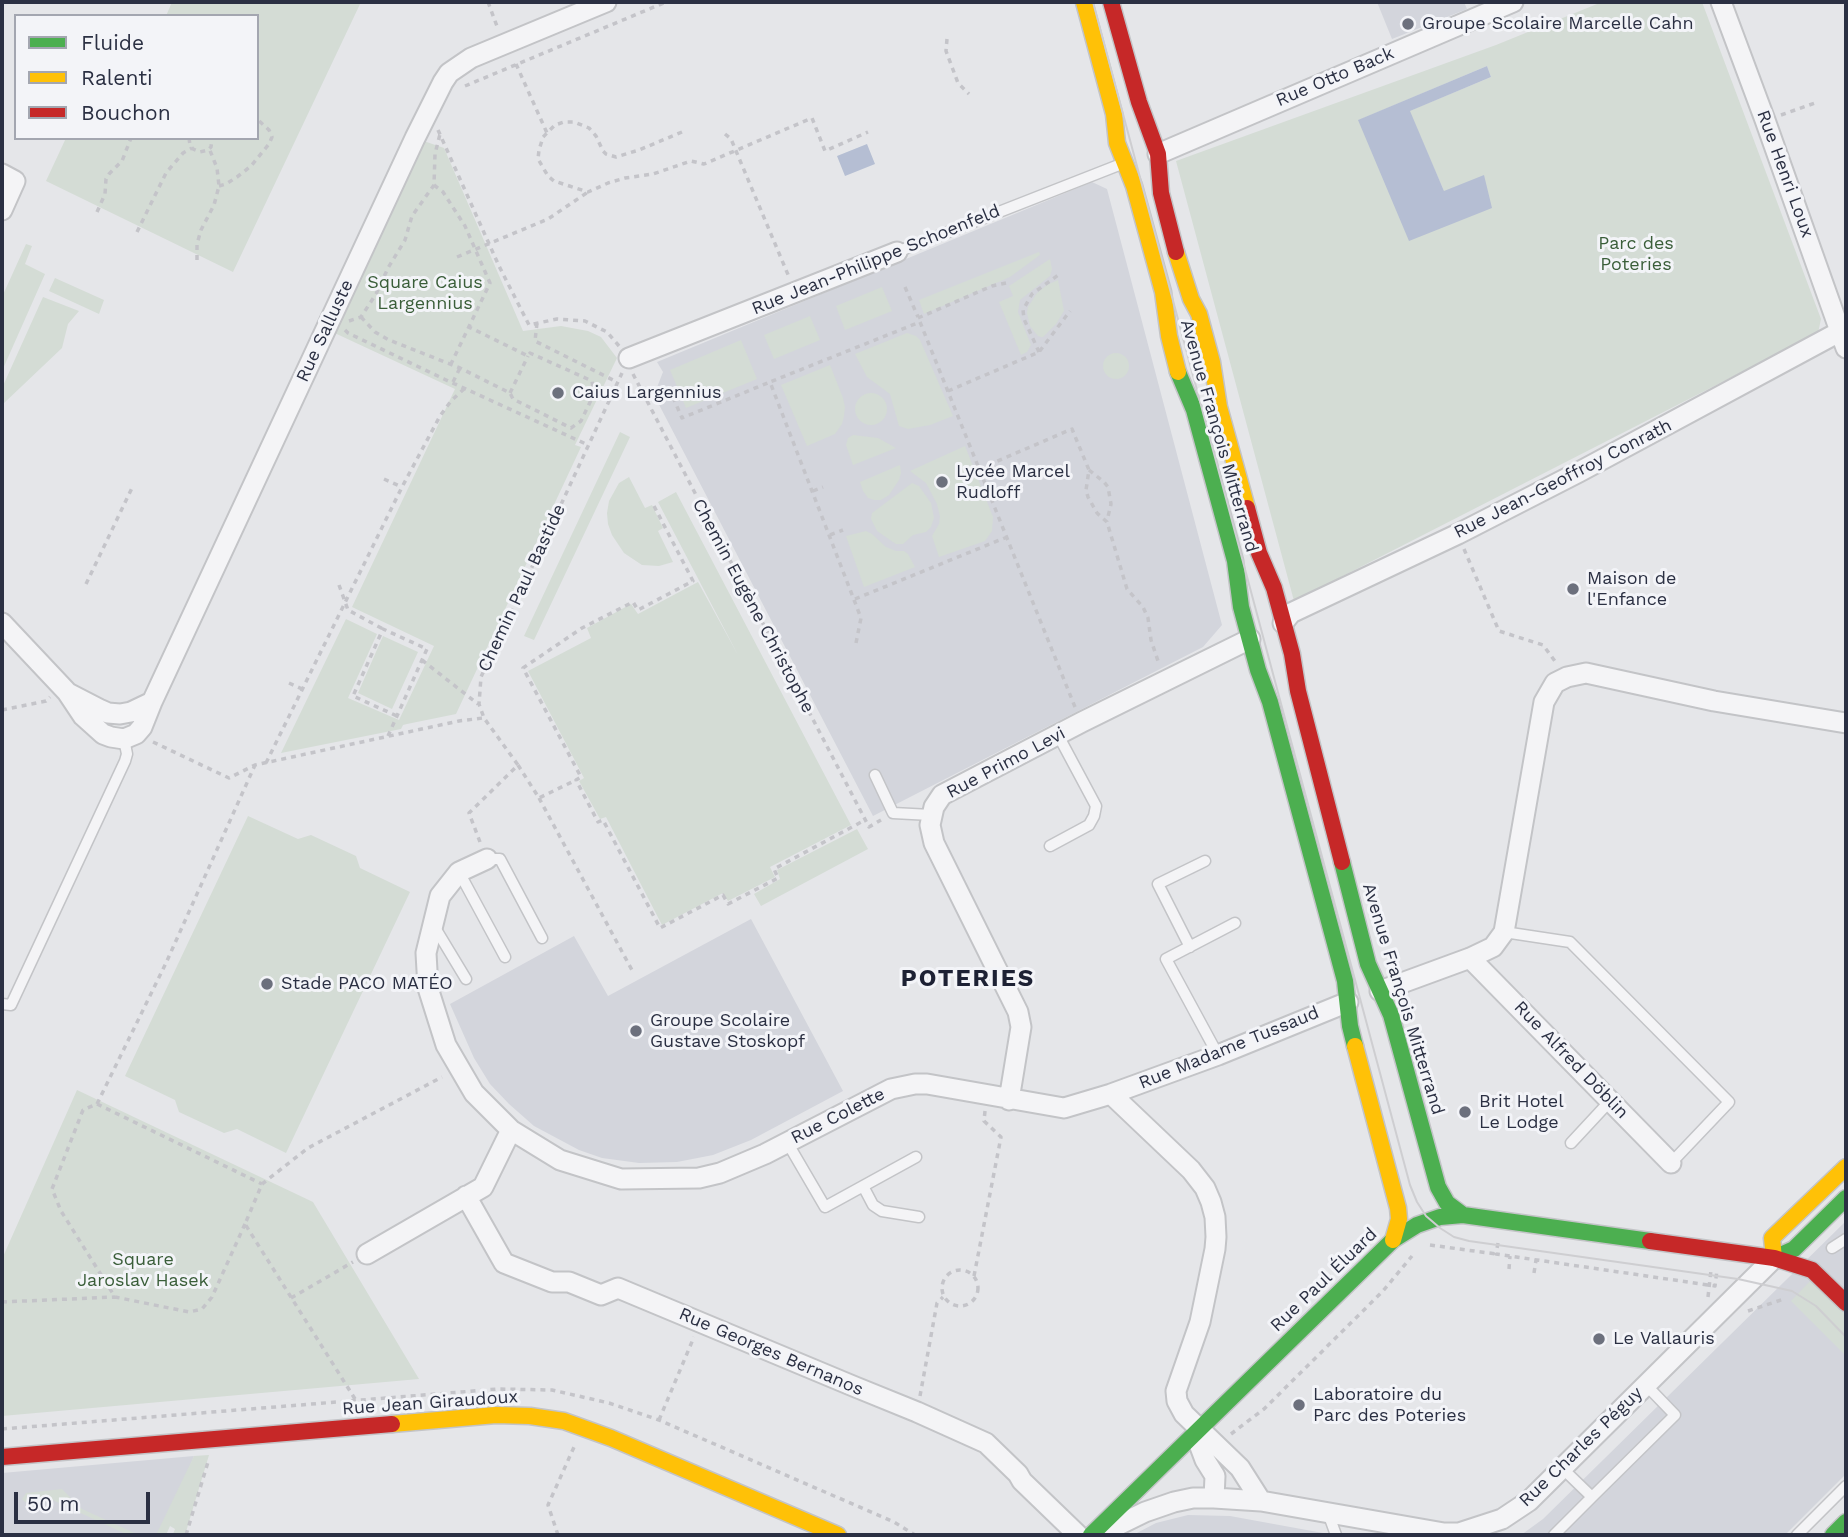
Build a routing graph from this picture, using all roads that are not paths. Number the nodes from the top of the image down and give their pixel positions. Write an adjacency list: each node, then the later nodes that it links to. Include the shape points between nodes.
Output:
1 (606, 2): 16 (street, Rue Salluste, via 471,58 449,73 436,93)
2 (1084, 2): 7 (main road, Avenue François Mitterrand)
3 (1111, 2): 6 (main road, Avenue François Mitterrand)
4 (1513, 2): 6 (street, Rue Otto Back)
5 (1721, 2): 11 (street, Rue Henri Loux)
6 (1157, 154): 14 (main road, Avenue François Mitterrand, via 1159,185 1172,237 1199,314 1255,540 1274,588)
7 (1125, 163): 10 (lane, Rue Jean-Philippe Schoenfeld); 14 (main road, Avenue François Mitterrand, via 1163,292 1178,371 1194,410 1235,561 1238,594)
8 (2, 174): 9 (street, via 15,181)
9 (2, 210)
10 (897, 252): 12 (street, Rue Jean-Philippe Schoenfeld)
11 (1844, 340): 14 (street, Rue Jean-Geoffroy Conrath, via 1291,613)
12 (629, 358)
13 (2, 623): 15 (street)
14 (1266, 631): 18 (street, Rue Primo Levi); 34 (main road, Avenue François Mitterrand, via 1292,654 1368,964); 35 (main road, Avenue François Mitterrand, via 1258,670)
15 (64, 689): 16 (street, via 99,709 120,714); 19 (street, via 90,723 111,737)
16 (152, 702): 19 (street, Rue Salluste, via 146,720)
17 (1846, 723): 28 (street, via 1586,673 1555,683 1544,702)
18 (1058, 735): 21 (street, Rue Primo Levi, via 942,795); 22 (lane, via 1096,806 1089,825)
19 (130, 736): 36 (lane, via 120,771 11,1005)
20 (875, 775): 21 (lane, via 893,813)
21 (931, 815): 39 (street, Rue Primo Levi, via 934,843 1018,1012 1021,1027)
22 (1050, 846)
23 (487, 859): 25 (street, Rue Colette); 29 (lane, via 500,859)
24 (1205, 861): 30 (lane, via 1158,884)
25 (459, 872): 27 (street, Rue Colette, via 440,896); 31 (lane)
26 (1235, 923): 30 (lane)
27 (433, 924): 33 (lane); 41 (street, Rue Colette, via 426,953 428,988 446,1045 474,1093)
28 (1504, 932): 32 (street, via 1493,947); 45 (lane, via 1570,942 1729,1102)
29 (542, 938)
30 (1190, 947): 37 (lane, via 1166,959)
31 (505, 957)
32 (1470, 958): 34 (street); 40 (street, Rue Alfred Döblin)
33 (466, 979)
34 (1380, 992): 50 (main road, Avenue François Mitterrand, via 1391,1015 1438,1186 1447,1203)
35 (1348, 1002): 37 (street, Rue Madame Tussaud); 53 (main road, Avenue François Mitterrand, via 1350,1026 1398,1208)
36 (2, 1004)
37 (1218, 1055): 38 (street, Rue Madame Tussaud)
38 (1111, 1094): 39 (street, Rue Colette, via 1064,1108); 59 (street, via 1199,1179 1215,1217 1215,1249 1200,1322 1175,1391 1184,1413)
39 (1009, 1100): 42 (street, Rue Colette, via 927,1084 903,1086)
40 (1610, 1101): 43 (lane); 45 (street, Rue Alfred Döblin)
41 (511, 1130): 42 (street, Rue Colette, via 560,1160 621,1179 699,1178); 48 (street, via 483,1186)
42 (787, 1142): 47 (lane, via 825,1207)
43 (1571, 1143)
44 (916, 1157): 47 (lane)
45 (1671, 1163)
46 (1846, 1167): 56 (main road, Rue Charles Péguy, via 1772,1238)
47 (863, 1186): 51 (lane, via 873,1205 882,1211)
48 (466, 1196): 55 (street); 70 (street, Rue Georges Bernanos, via 504,1263 601,1295 618,1288 986,1443)
49 (1846, 1198): 56 (main road, Rue Charles Péguy, via 1794,1249)
50 (1463, 1215): 53 (main road, Rue Paul Éluard, via 1417,1225); 56 (main road, Rue Paul Éluard)
51 (919, 1217)
52 (1846, 1239): 54 (lane)
53 (1393, 1240): 59 (main road, Rue Paul Éluard)
54 (1832, 1248)
55 (367, 1254)
56 (1774, 1258): 57 (main road, Rue Paul Éluard, via 1812,1270); 58 (street, Rue Charles Péguy)
57 (1846, 1303)
58 (1646, 1385): 61 (street, Rue Charles Péguy); 63 (lane, via 1675,1415)
59 (1199, 1429): 64 (street, via 1199,1444 1216,1476); 65 (street, via 1240,1468); 71 (main road, Rue Paul Éluard)
60 (2, 1457): 69 (main road, Rue Jean Giraudoux, via 496,1415 548,1418 583,1427)
61 (1562, 1468): 63 (lane); 68 (street, Rue Charles Péguy, via 1529,1501 1502,1519)
62 (1846, 1486): 75 (lane)
63 (1592, 1497): 74 (lane)
64 (1214, 1498): 65 (street, Rue Charles Péguy); 72 (street, Rue Charles Péguy, via 1174,1502)
65 (1261, 1501): 66 (street, Rue Charles Péguy)
66 (1328, 1513): 68 (street, Rue Charles Péguy); 73 (lane)
67 (1846, 1522): 76 (main road)
68 (1459, 1534)
69 (838, 1535)
70 (1079, 1535)
71 (1091, 1535)
72 (1098, 1535)
73 (1336, 1535)
74 (1554, 1535)
75 (1797, 1535)
76 (1833, 1535)

